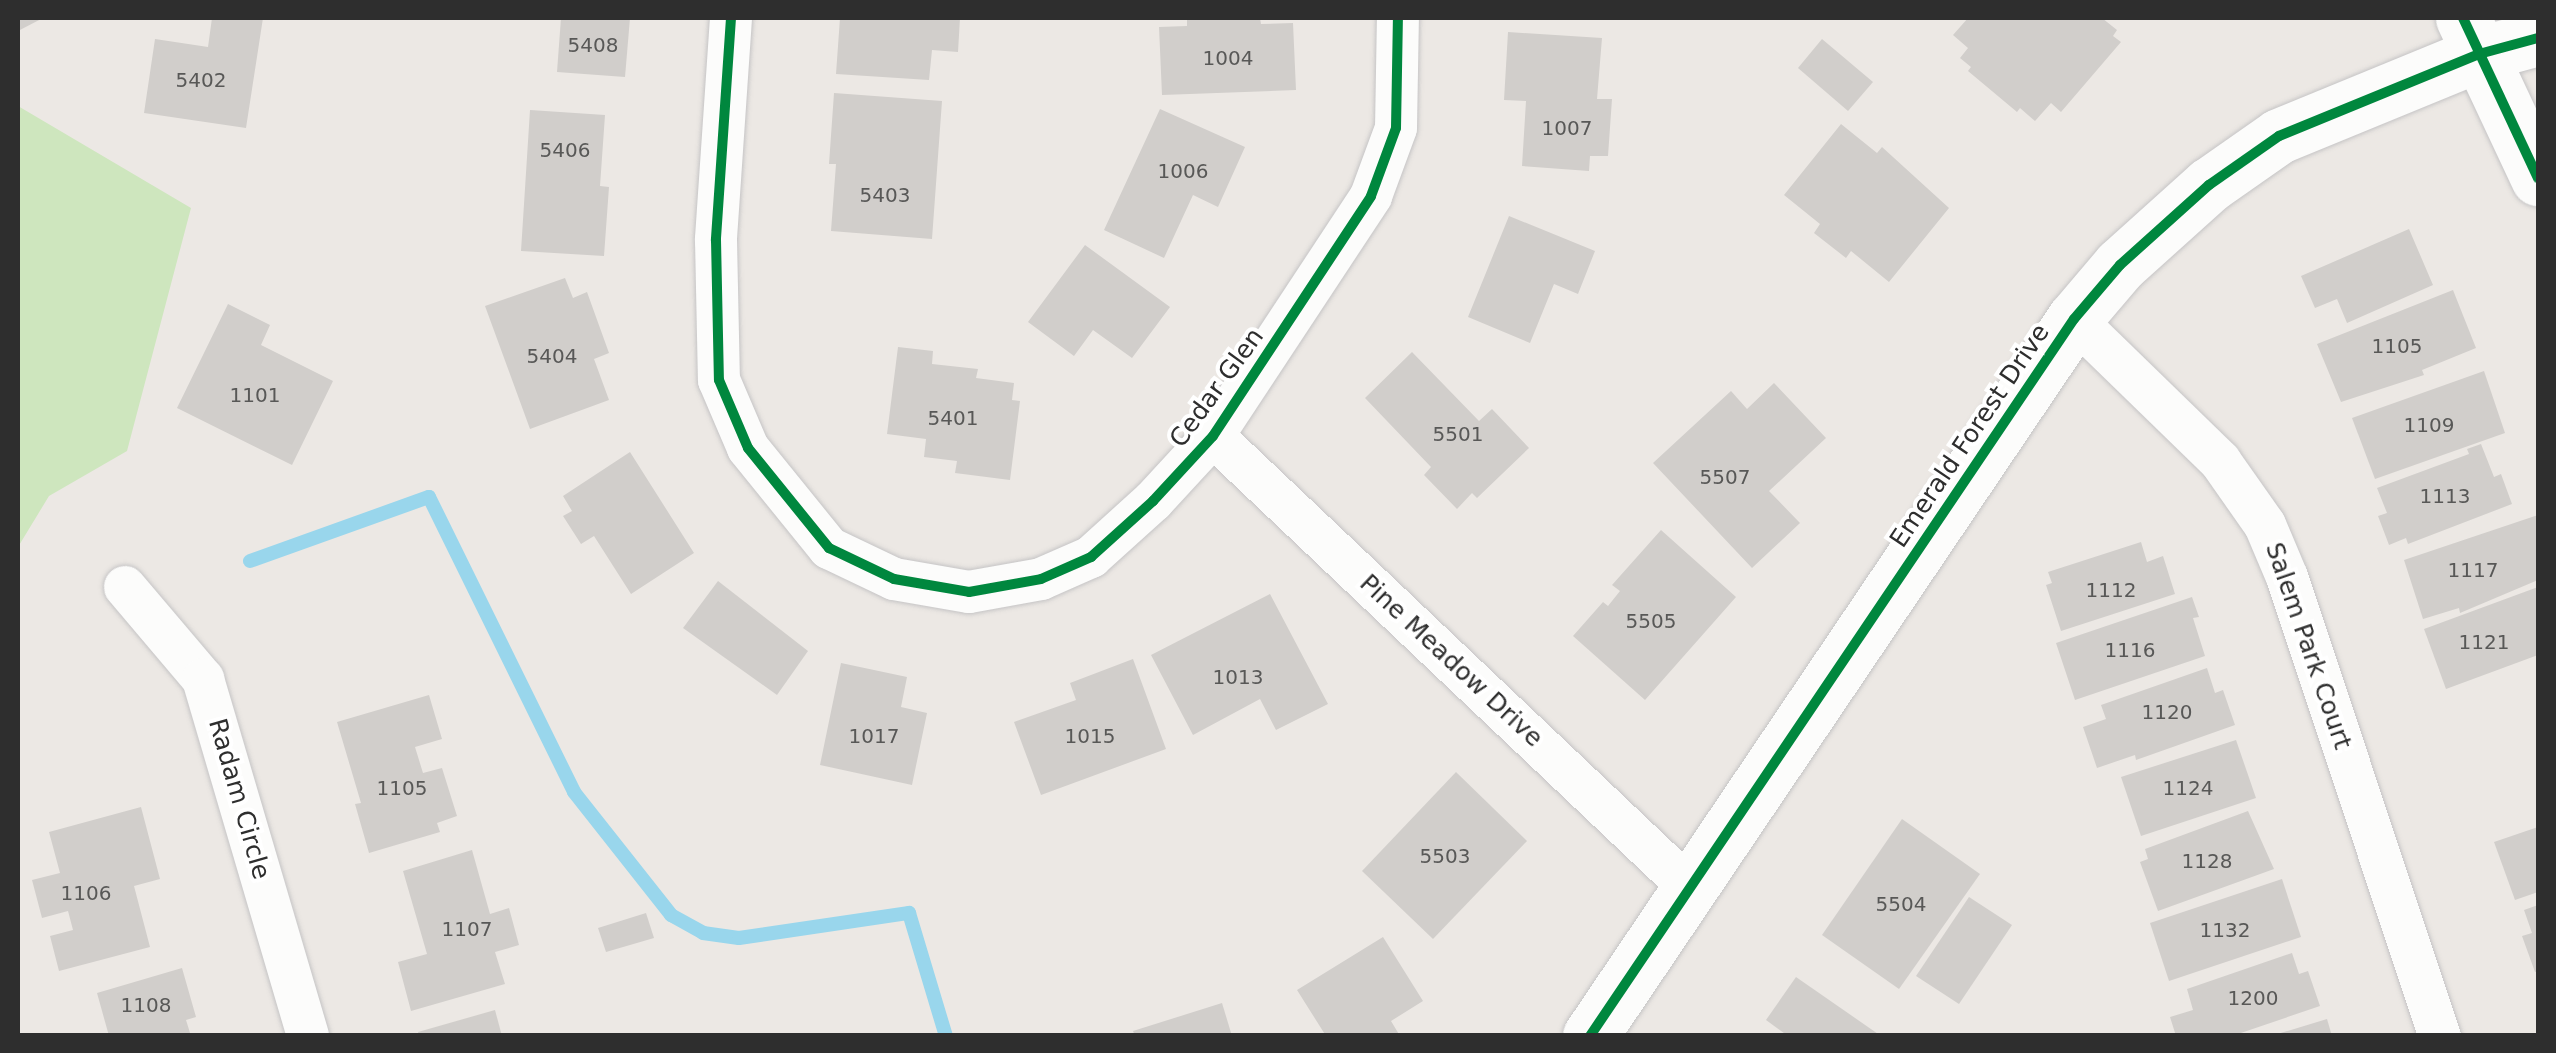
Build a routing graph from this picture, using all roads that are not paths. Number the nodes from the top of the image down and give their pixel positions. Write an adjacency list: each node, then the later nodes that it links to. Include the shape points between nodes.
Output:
1 (732, 18): 7 (street, Cedar Glen, via 716,240 720,380 748,448 829,548 894,578 969,592 1041,579 1091,557)
2 (1398, 18): 7 (street, Cedar Glen, via 1396,128 1371,196)
3 (2471, 36): 4 (street, Emerald Forest Drive); 5 (street); 6 (street, Emerald Forest Drive, via 2279,136 2209,185 2120,265)
4 (2538, 38)
5 (2538, 178)
6 (2074, 319): 9 (street, Emerald Forest Drive); 12 (street, Salem Park Court, via 2220,461 2265,525)
7 (1213, 436): 9 (street, Pine Meadow Drive)
8 (125, 587): 10 (street, Radam Circle, via 204,679)
9 (1689, 887): 11 (street, Emerald Forest Drive)
10 (308, 1036)
11 (1590, 1036)
12 (2440, 1036)

